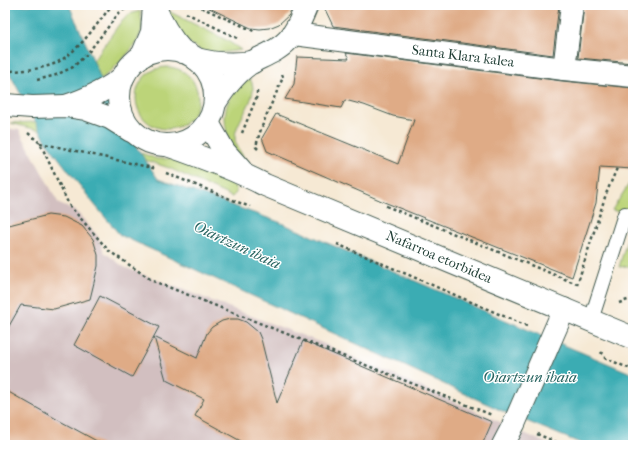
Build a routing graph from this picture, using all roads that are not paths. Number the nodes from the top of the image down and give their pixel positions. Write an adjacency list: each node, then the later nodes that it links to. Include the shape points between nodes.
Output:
1 (154, 5): 5 (main road, via 174,42); 6 (main road, via 152,32)
2 (307, 5): 4 (main road)
3 (572, 5): 8 (main road)
4 (294, 34): 7 (main road, via 272,52); 8 (main road, Santa Klara kalea)
5 (189, 55): 6 (main road, via 173,50 162,50); 7 (main road, via 224,64); 13 (main road, via 206,70 213,83 215,93)
6 (142, 56): 10 (main road)
7 (253, 62): 13 (main road, via 231,80)
8 (564, 69): 9 (main road, Santa Klara kalea)
9 (633, 76)
10 (123, 77): 12 (main road, via 111,87); 14 (main road, via 119,101 128,125)
11 (5, 105): 12 (main road)
12 (66, 106): 14 (main road, via 103,115)
13 (211, 113): 15 (main road, via 195,136 177,144); 16 (main road, Nafarroa etorbidea, via 215,137)
14 (136, 134): 15 (main road, via 150,142)
15 (167, 145): 16 (main road, Nafarroa etorbidea, via 207,158)
16 (246, 175): 18 (main road, Nafarroa etorbidea)
17 (625, 214): 19 (lane)
18 (564, 309): 19 (main road, Nafarroa etorbidea); 21 (main road)
19 (591, 320): 20 (main road, Nafarroa etorbidea)
20 (633, 338)
21 (509, 438)

